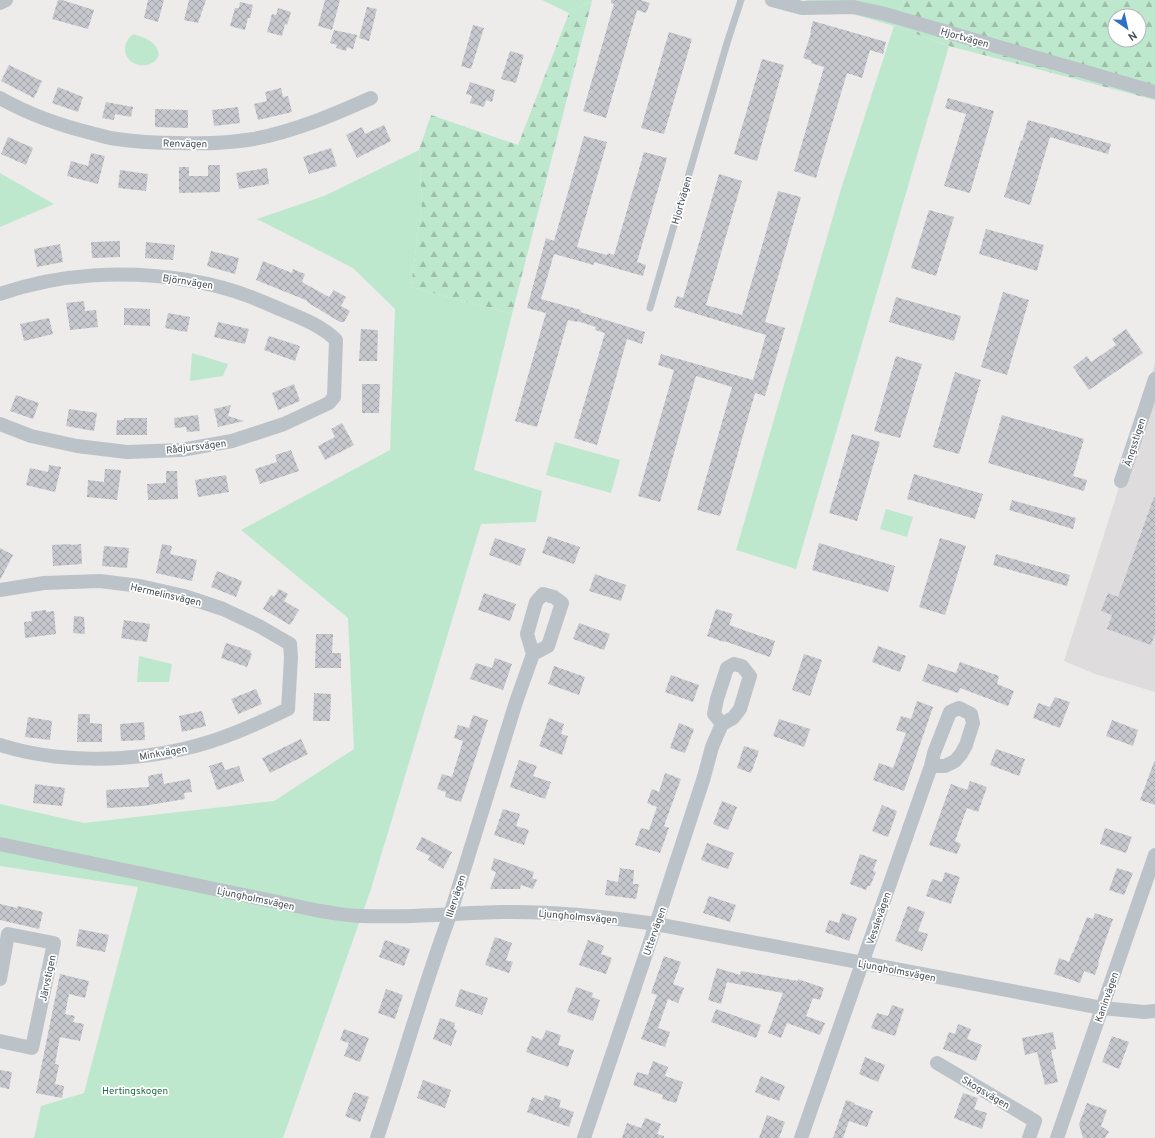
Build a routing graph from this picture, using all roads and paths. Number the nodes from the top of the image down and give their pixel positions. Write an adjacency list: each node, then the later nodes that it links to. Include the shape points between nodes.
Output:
1 (6, 0): 4 (street)
2 (741, 0): 9 (lane, Hjortvägen)
3 (772, 0): 5 (street, Hjortvägen, via 802,8 854,7 885,14)
4 (0, 3)
5 (1155, 92)
6 (0, 98): 7 (street, Renvägen, via 46,120 116,139 208,144 254,139 288,130)
7 (371, 98)
8 (0, 294): 10 (street, Björnvägen, via 56,280 92,275 141,274 212,284 245,294 288,312 330,334 336,340)
9 (650, 308)
10 (336, 370): 12 (street, Rådjursvägen, via 334,397 329,403 284,424 232,441 181,450 127,452 77,446 31,436)
11 (1155, 380): 13 (street, Ängsstigen)
12 (0, 424)
13 (1121, 481)
14 (0, 590): 16 (street, Hermelinsvägen, via 44,583 100,582 140,586 184,596 223,609 290,644)
15 (533, 654): 22 (street, Illervägen)
16 (290, 678): 18 (street, Minkvägen, via 288,709 217,740 183,749 143,756 89,758 57,756)
17 (722, 724): 23 (street, Uttervägen, via 712,747)
18 (0, 745)
19 (931, 766): 24 (street, Vesslevägen)
20 (0, 844): 22 (street, Ljungholmsvägen, via 320,911 360,916)
21 (1155, 855): 26 (street, Kaninvägen)
22 (450, 915): 23 (street, Ljungholmsvägen, via 546,912); 31 (street, Illervägen)
23 (656, 924): 24 (street, Ljungholmsvägen); 32 (street, Uttervägen)
24 (862, 963): 26 (street, Ljungholmsvägen); 33 (street, Vesslevägen)
25 (0, 979): 28 (street, Järvstigen, via 8,934 54,943 32,1048)
26 (1102, 1008): 27 (street, Ljungholmsvägen); 30 (street, Kaninvägen)
27 (1155, 1011)
28 (0, 1041)
29 (937, 1063): 34 (street, Skogsvägen, via 1035,1121)
30 (1060, 1137)
31 (377, 1138)
32 (584, 1138)
33 (801, 1138)
34 (1029, 1138)

